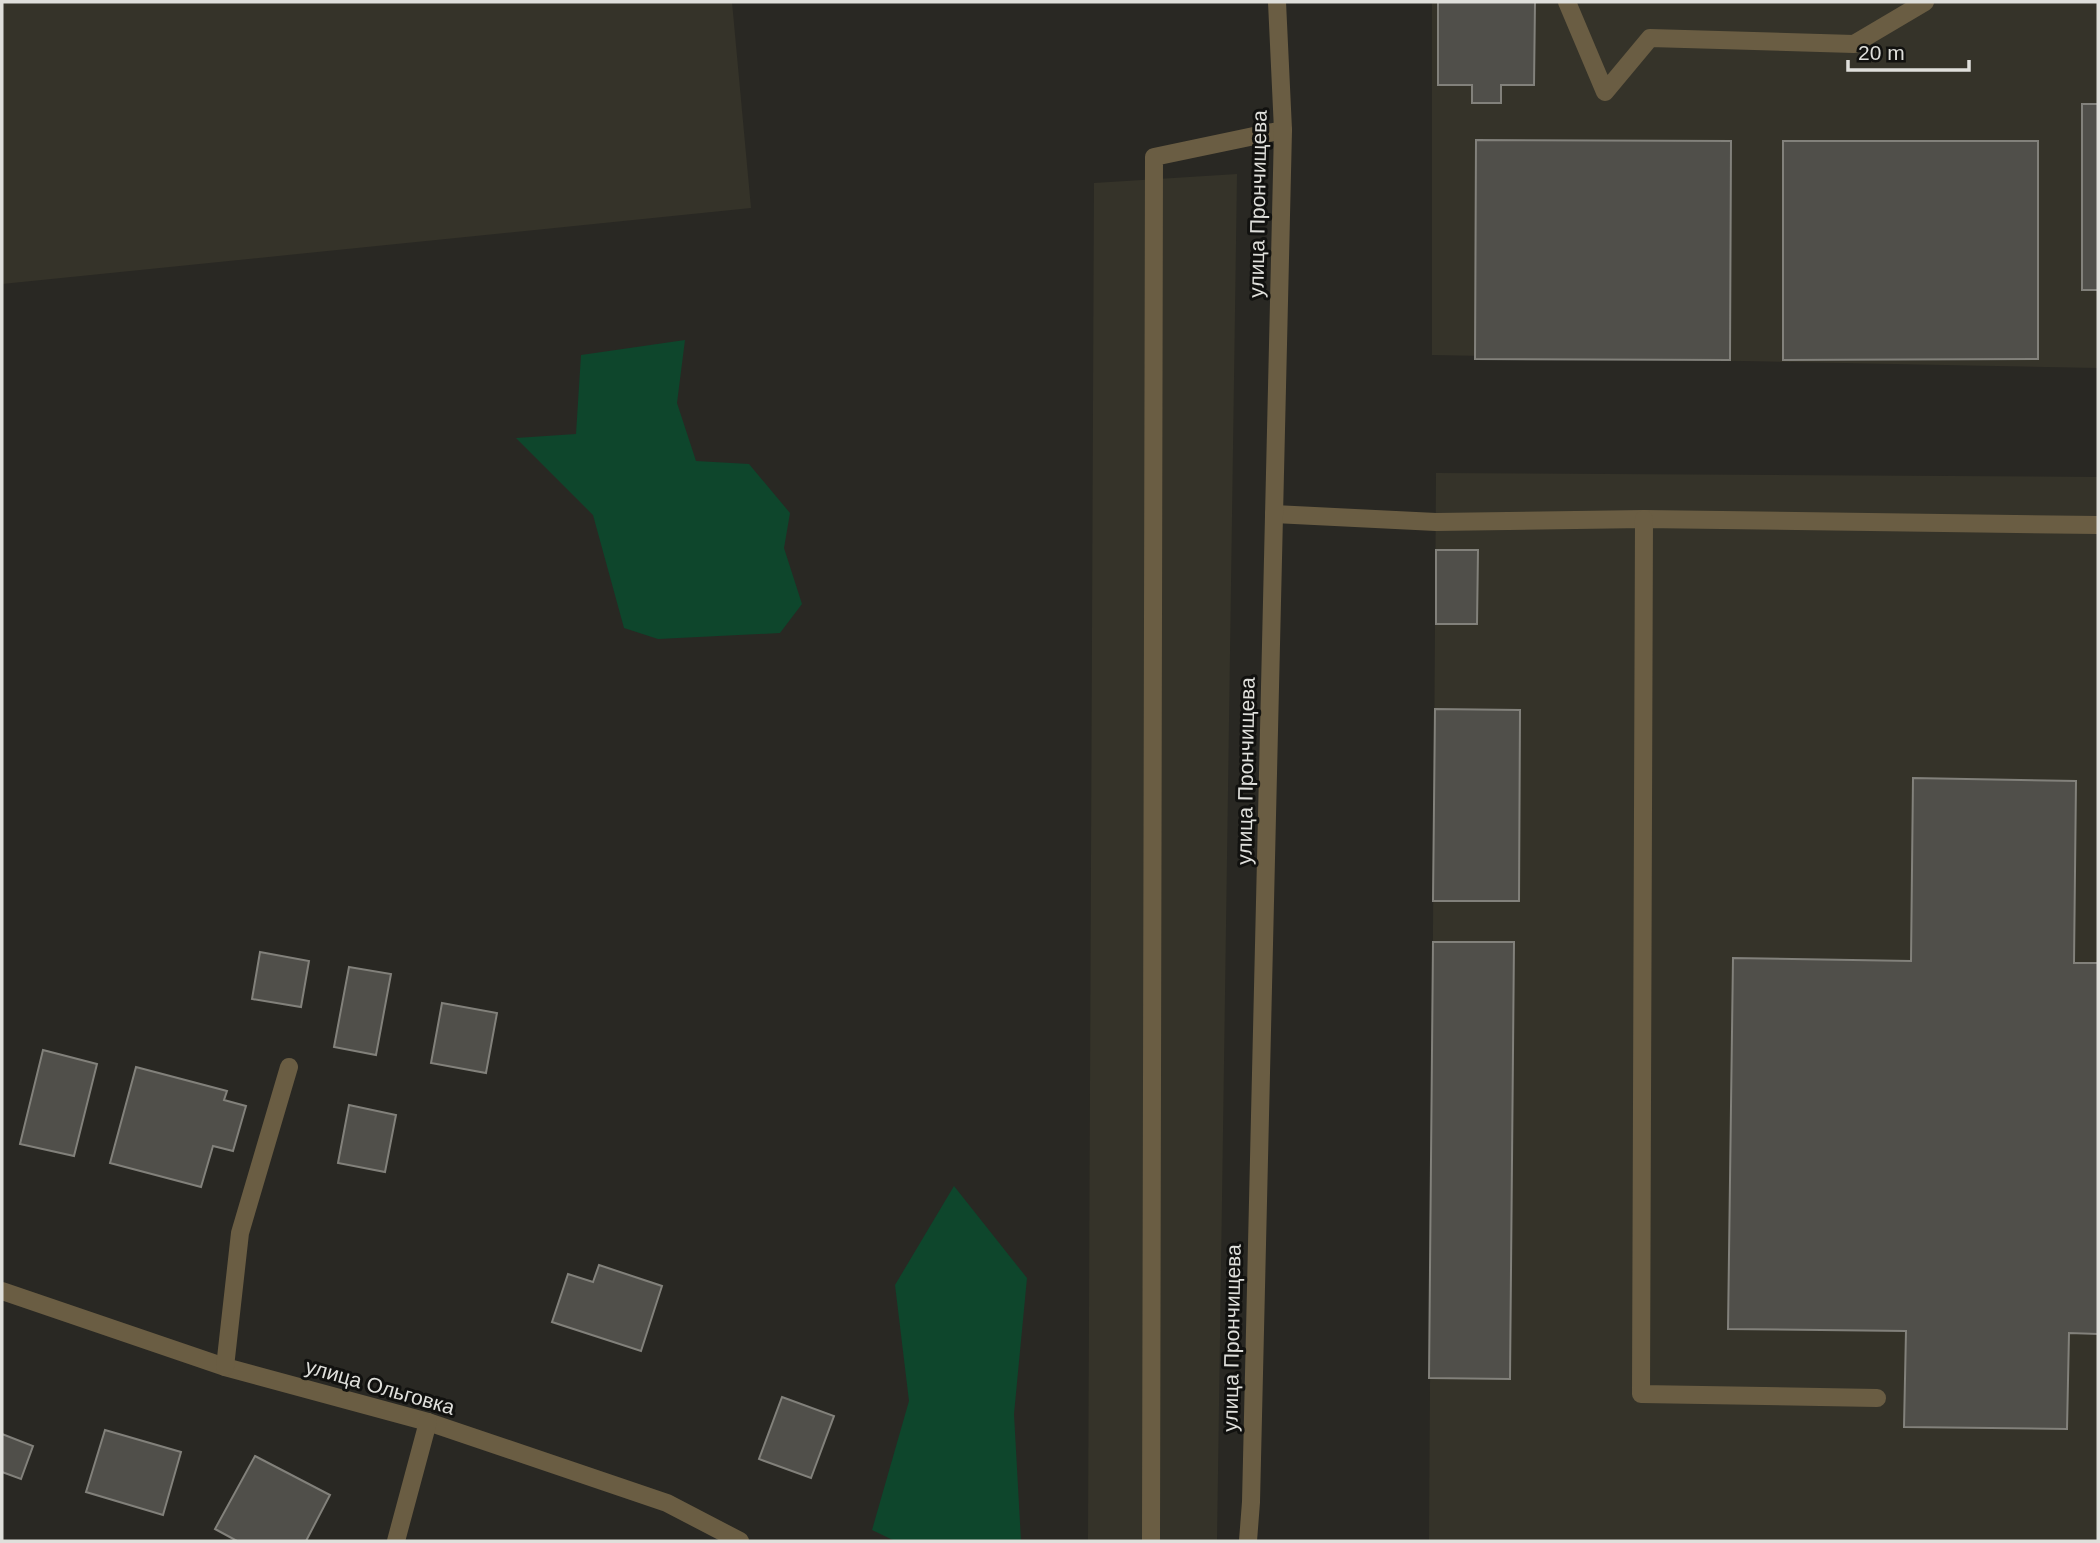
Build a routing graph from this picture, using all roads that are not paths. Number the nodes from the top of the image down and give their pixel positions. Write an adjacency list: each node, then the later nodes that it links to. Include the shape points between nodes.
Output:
1 (1277, 2): 4 (street, улица Прончищева)
2 (1567, 2): 3 (street, via 1605,92 1650,38 1854,44)
3 (1925, 2)
4 (1283, 130): 5 (street, улица Прончищева); 15 (street, via 1154,158)
5 (1274, 514): 6 (street, via 1436,522); 16 (street, улица Прончищева)
6 (1644, 519): 7 (street); 11 (street, via 1641,1394)
7 (2098, 525)
8 (289, 1067): 10 (street, via 240,1233)
9 (2, 1291): 10 (street, улица Ольговка)
10 (225, 1367): 12 (street, улица Ольговка)
11 (1877, 1398)
12 (428, 1422): 13 (street); 14 (street, улица Ольговка, via 667,1503)
13 (397, 1541)
14 (740, 1541)
15 (1151, 1541)
16 (1248, 1541)

